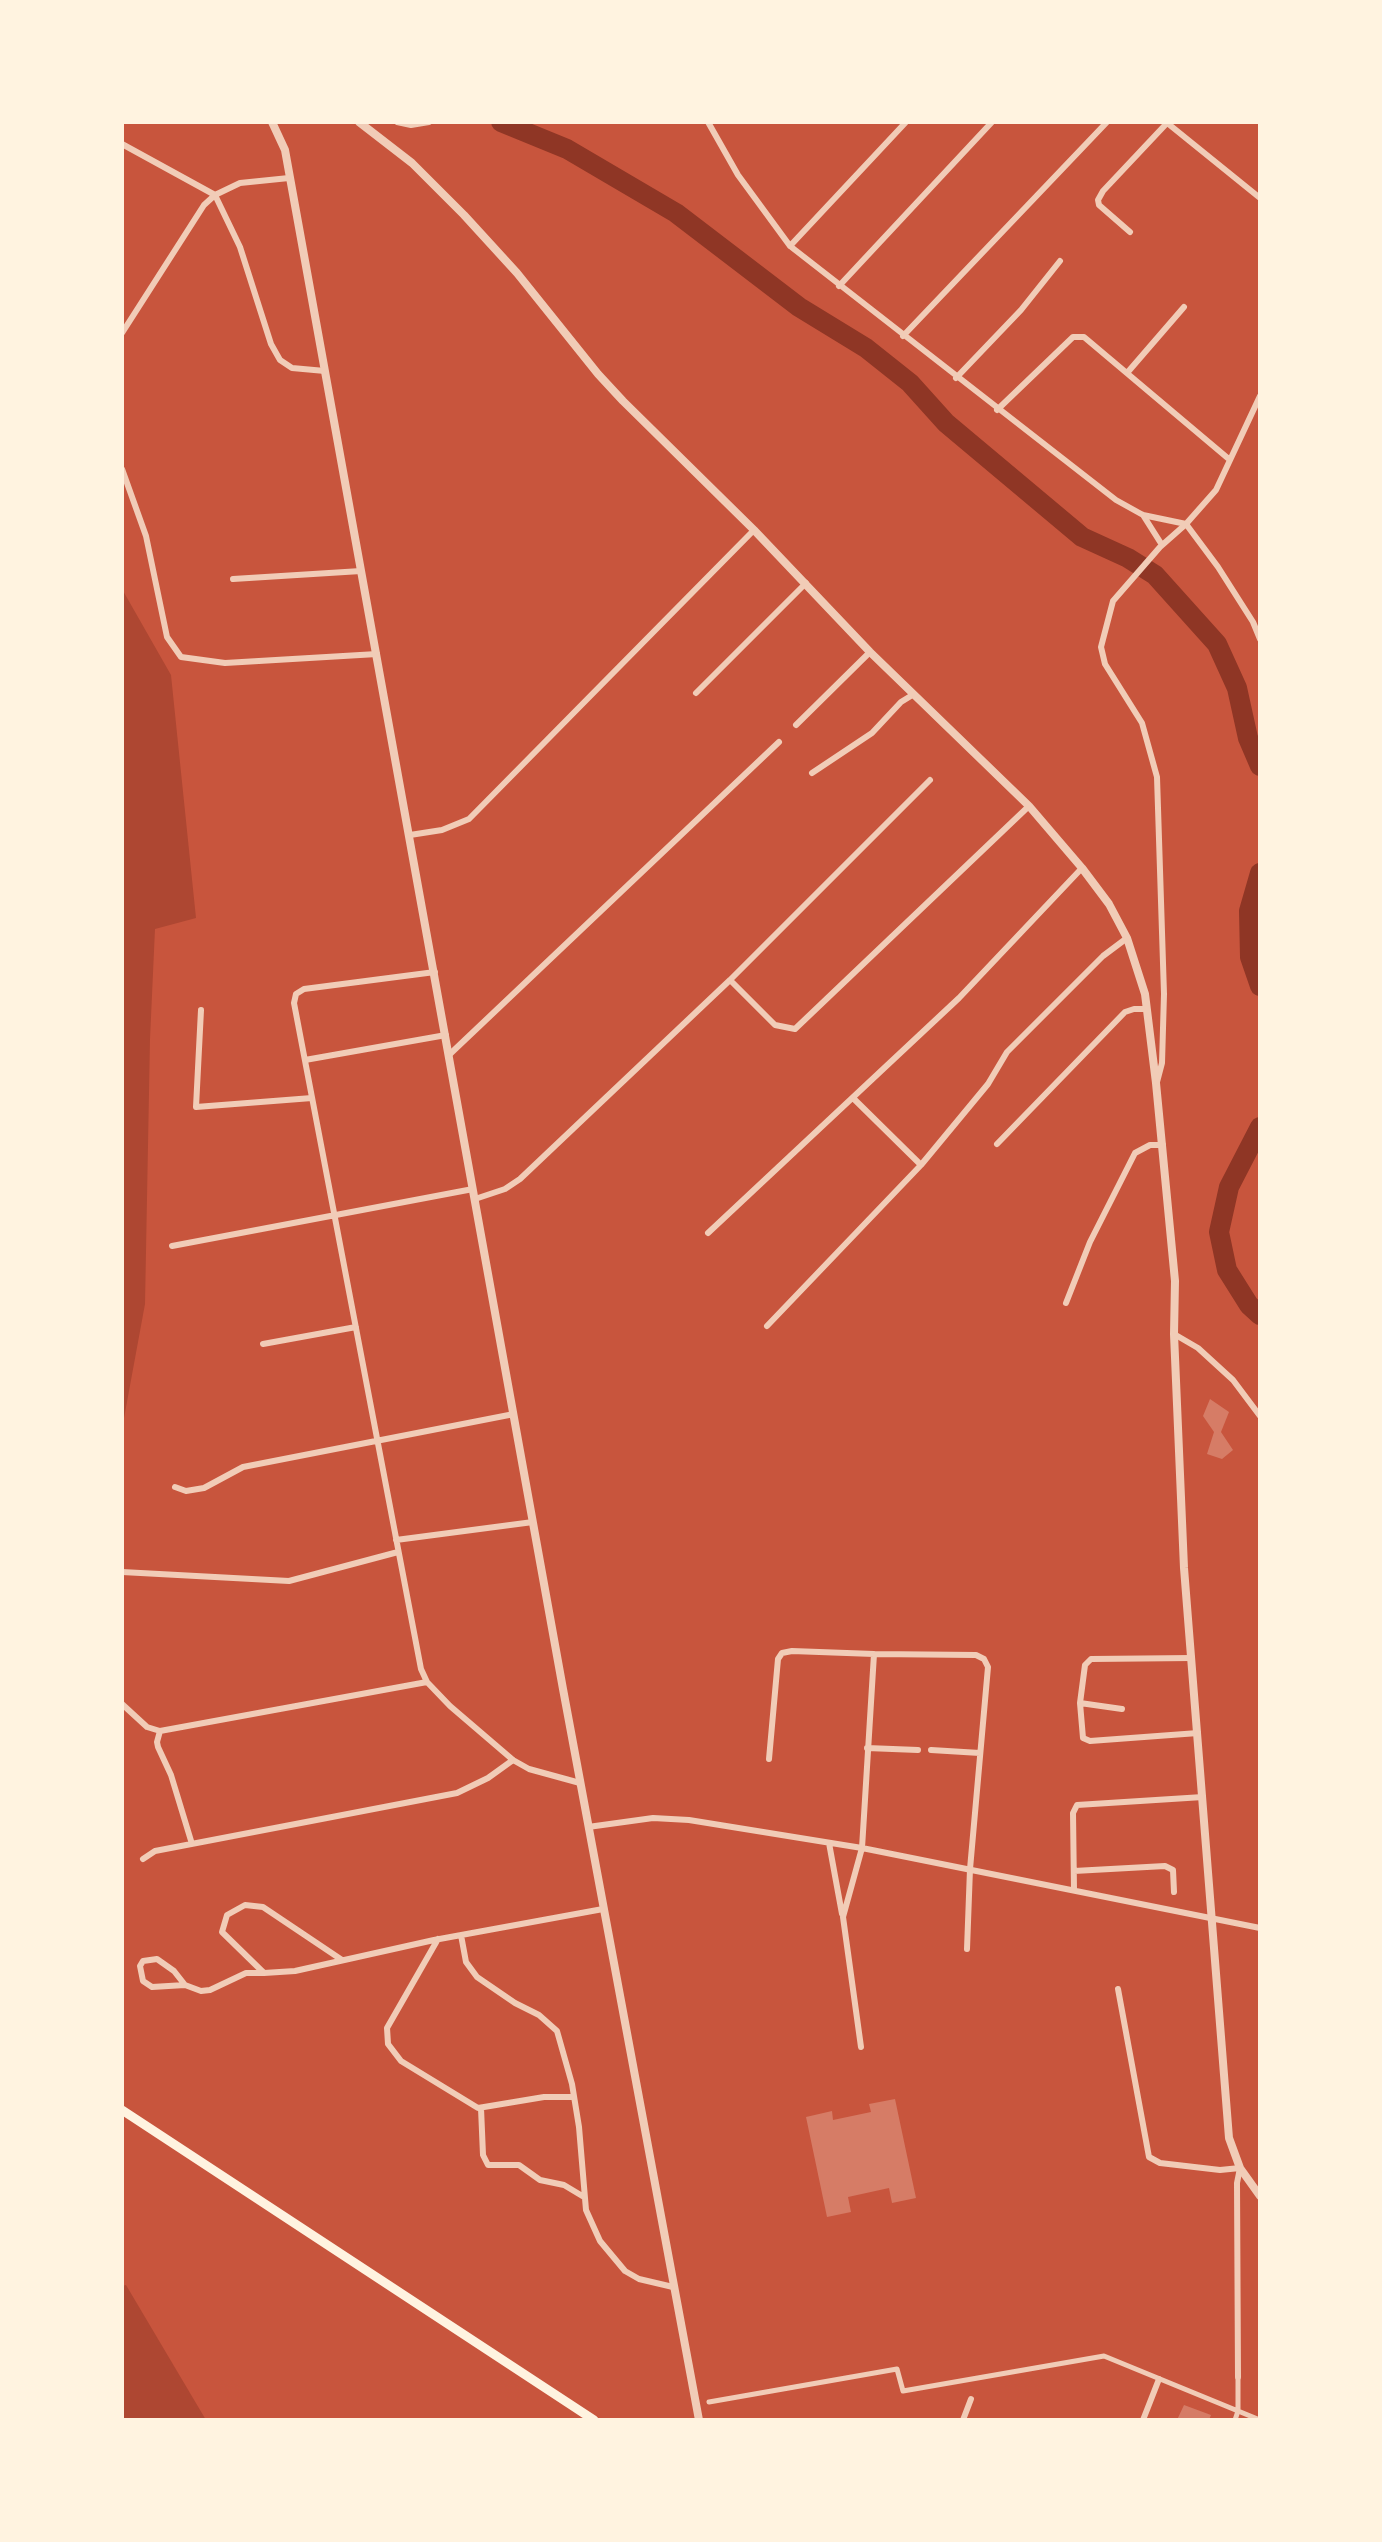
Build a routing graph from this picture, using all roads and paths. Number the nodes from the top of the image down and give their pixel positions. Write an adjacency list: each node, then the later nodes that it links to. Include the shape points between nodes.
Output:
1 (272, 122): 11 (street, via 285,150)
2 (359, 122): 31 (street, via 412,163 464,215 598,374)
3 (397, 122): 4 (street)
4 (429, 122)
5 (708, 122): 15 (street, via 738,175)
6 (906, 122): 15 (street)
7 (992, 122): 17 (street)
8 (1107, 122): 20 (street)
9 (1166, 122): 13 (street); 14 (street, via 1098,200)
10 (122, 144): 12 (street)
11 (289, 178): 12 (street, via 240,183); 21 (street)
12 (215, 195): 19 (street); 21 (street, via 240,247 280,360 292,368)
13 (1260, 198)
14 (1130, 232)
15 (790, 246): 17 (street)
16 (1060, 261): 23 (street)
17 (839, 286): 20 (street)
18 (1184, 307): 22 (street)
19 (122, 333)
20 (903, 336): 23 (street)
21 (325, 371): 33 (street)
22 (1127, 373): 26 (street, via 1084,337 1073,337); 27 (street)
23 (956, 378): 26 (street)
24 (1260, 396): 25 (street)
25 (1258, 406): 27 (street)
26 (997, 410): 29 (street)
27 (1230, 460): 30 (street, via 1216,490)
28 (122, 469): 38 (street, via 146,536 167,637 181,657 225,663)
29 (1143, 515): 30 (street); 32 (street)
30 (1186, 524): 32 (street); 36 (street)
31 (754, 530): 35 (street); 46 (street, via 469,819)
32 (1161, 546): 52 (street, via 1113,601 1101,647 1105,664 1142,723 1157,777)
33 (361, 571): 34 (street); 38 (street)
34 (233, 579)
35 (806, 583): 37 (street); 39 (street)
36 (1260, 639)
37 (870, 652): 40 (street); 41 (street)
38 (377, 654): 46 (street)
39 (696, 693)
40 (914, 694): 43 (street, via 872,733); 45 (street)
41 (796, 725)
42 (779, 742): 56 (street)
43 (812, 773)
44 (930, 780): 50 (street)
45 (1029, 806): 47 (street); 50 (street, via 795,1029 775,1025)
46 (410, 835): 49 (street)
47 (1082, 868): 48 (street); 60 (street, via 959,998)
48 (1127, 938): 51 (street); 63 (street, via 1007,1052 988,1084)
49 (435, 972): 55 (street); 57 (street, via 318,986 296,994)
50 (730, 980): 65 (street, via 520,1179)
51 (1145, 994): 52 (street); 53 (street)
52 (1164, 994): 58 (street, via 1162,1063)
53 (1147, 1009): 58 (street); 61 (street, via 1125,1012)
54 (201, 1010): 59 (street, via 196,1107)
55 (446, 1035): 56 (street); 57 (street)
56 (450, 1054): 64 (street)
57 (305, 1060): 59 (street)
58 (1156, 1083): 62 (street)
59 (312, 1098): 66 (street)
60 (853, 1098): 63 (street); 67 (street)
61 (997, 1144)
62 (1163, 1145): 69 (street, via 1135,1153); 72 (street, via 1175,1281)
63 (921, 1165): 70 (street)
64 (473, 1189): 65 (street); 66 (street)
65 (475, 1199): 74 (street)
66 (334, 1213): 68 (street); 71 (street)
67 (708, 1233)
68 (172, 1246)
69 (1066, 1303)
70 (767, 1326)
71 (356, 1327): 73 (street); 76 (street)
72 (1174, 1334): 75 (street, via 1233,1380); 83 (street)
73 (263, 1344)
74 (514, 1414): 76 (street); 78 (street)
75 (1260, 1416)
76 (377, 1440): 77 (street, via 243,1467 204,1488); 79 (street)
77 (175, 1487)
78 (533, 1522): 79 (street); 96 (street)
79 (396, 1540): 80 (street)
80 (398, 1552): 81 (street, via 289,1581); 84 (street, via 417,1657)
81 (122, 1572)
82 (874, 1654): 90 (street); 93 (street, via 984,1659 988,1667); 94 (street, via 782,1653)
83 (1192, 1658): 85 (street, via 1091,1659 1085,1665); 89 (street)
84 (427, 1682): 88 (street); 95 (street)
85 (1080, 1703): 87 (street); 89 (street, via 1081,1735 1090,1741)
86 (122, 1704): 88 (street, via 147,1727)
87 (1122, 1709)
88 (160, 1731): 100 (street, via 158,1747)
89 (1198, 1733): 97 (street)
90 (867, 1748): 91 (street); 101 (street)
91 (918, 1750)
92 (931, 1750): 93 (street)
93 (980, 1753): 103 (street)
94 (769, 1759)
95 (513, 1760): 96 (street); 100 (street, via 457,1793)
96 (580, 1783): 98 (street)
97 (1203, 1797): 104 (street, via 1077,1805); 109 (street)
98 (588, 1827): 99 (street, via 653,1818 689,1820); 107 (street)
99 (829, 1843): 101 (street); 108 (street)
100 (192, 1844): 102 (street, via 155,1851)
101 (862, 1848): 103 (street); 108 (street)
102 (143, 1859)
103 (970, 1869): 105 (street); 113 (street)
104 (1074, 1871): 105 (street); 106 (street, via 1165,1866 1173,1870)
105 (1074, 1890): 109 (street)
106 (1174, 1892)
107 (603, 1909): 111 (street); 125 (street)
108 (843, 1917): 118 (street)
109 (1214, 1918): 110 (street); 122 (street, via 1229,2138)
110 (1260, 1928)
111 (461, 1935): 112 (street); 119 (street, via 466,1962 477,1977 557,2031)
112 (438, 1939): 114 (street); 120 (street, via 387,2028 388,2044 401,2061)
113 (967, 1949)
114 (342, 1960): 115 (street); 115 (street, via 279,1915 245,1905 227,1915 222,1932)
115 (264, 1973): 116 (street, via 246,1973 210,1990)
116 (185, 1985): 116 (street, via 157,1959 140,1966 143,1981 152,1987)
117 (1118, 1989): 122 (street, via 1149,2157 1160,2163)
118 (861, 2047)
119 (573, 2097): 120 (street); 124 (street)
120 (481, 2108): 124 (street, via 488,2165 519,2165 540,2180)
121 (122, 2110): 131 (main road)
122 (1240, 2168): 123 (street); 126 (street)
123 (1260, 2196)
124 (584, 2197): 125 (street, via 613,2260 639,2279)
125 (673, 2287): 133 (street)
126 (1238, 2377): 130 (street)
127 (1159, 2379): 129 (street, via 1104,2356 903,2391 897,2369); 130 (street); 135 (street)
128 (971, 2399): 134 (street)
129 (709, 2402)
130 (1238, 2411): 136 (street); 137 (street)
131 (581, 2416): 132 (main road)
132 (594, 2420)
133 (699, 2420)
134 (963, 2420)
135 (1143, 2420)
136 (1235, 2420)
137 (1260, 2420)

